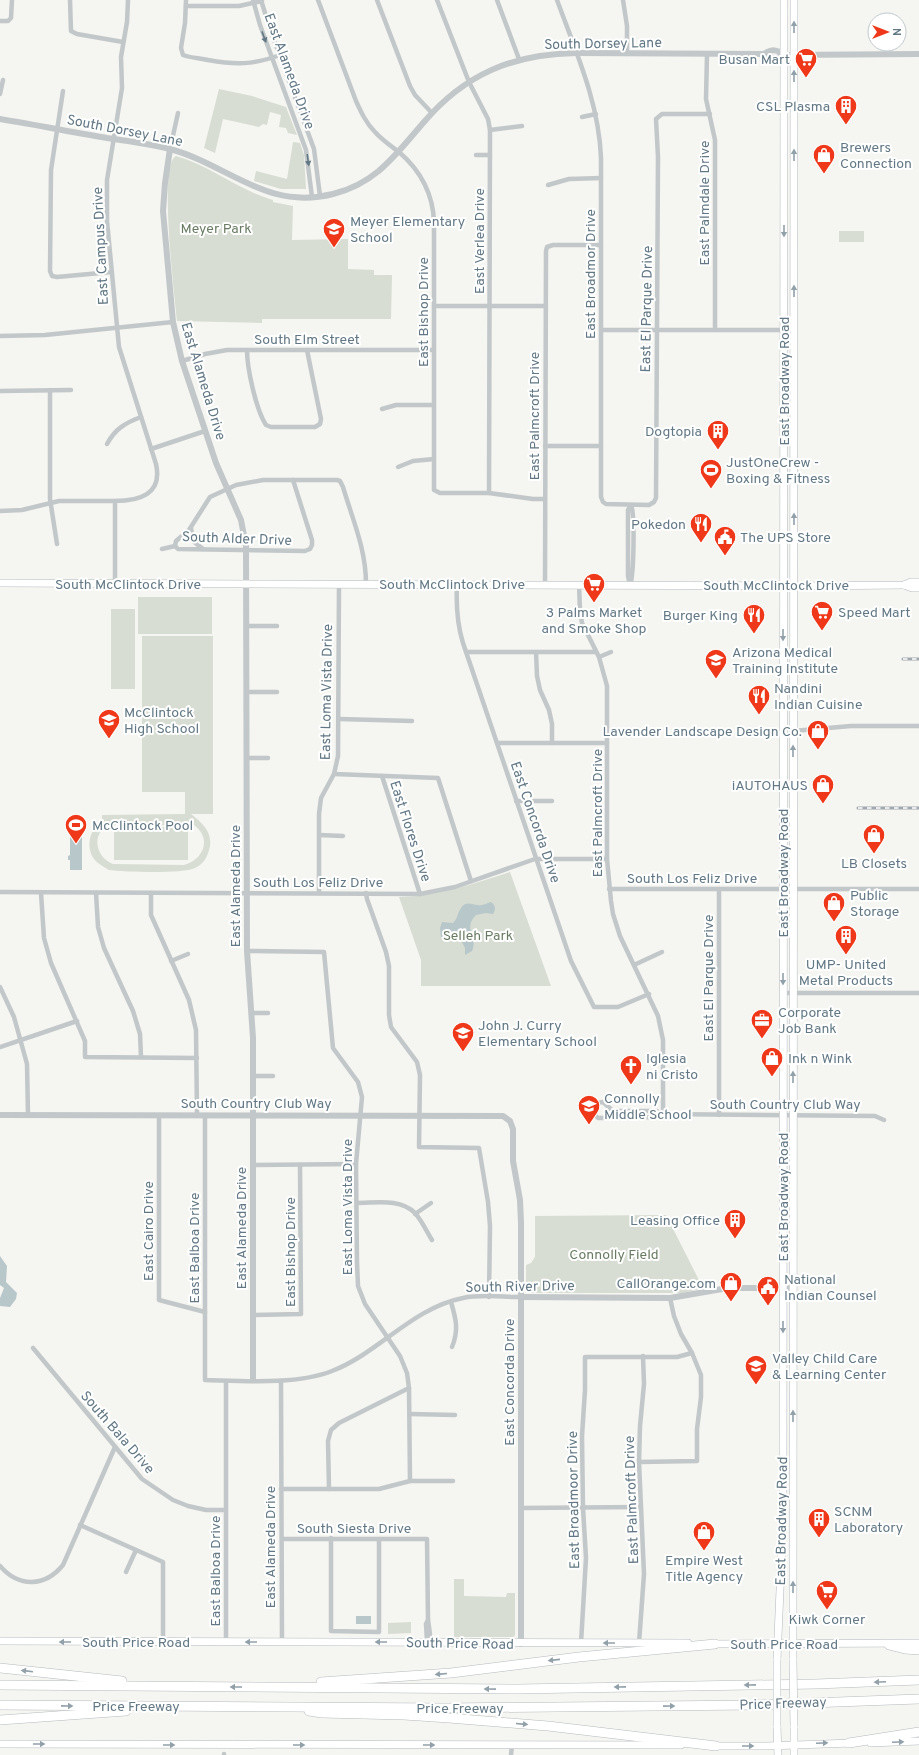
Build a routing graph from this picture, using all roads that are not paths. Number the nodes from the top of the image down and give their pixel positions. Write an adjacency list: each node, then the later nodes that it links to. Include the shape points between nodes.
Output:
1 (12, 0): 16 (street, via 9,20)
2 (70, 0): 17 (street, via 71,32)
3 (128, 0): 17 (street, East Campus Drive)
4 (186, 0): 15 (street)
5 (318, 0): 42 (street, East Bishop Drive, via 363,116 375,133)
6 (377, 0): 31 (street, via 410,86)
7 (437, 0): 28 (street, East Verlea Drive)
8 (497, 0): 26 (street)
9 (557, 0): 18 (street, East Broadmor Drive)
10 (623, 0): 19 (street, via 627,26)
11 (784, 0): 21 (main road, East Broadway Road)
12 (794, 0): 24 (main road, East Broadway Road, one-way to 12)
13 (262, 1): 14 (street); 23 (street, East Alameda Drive)
14 (253, 2): 15 (street, via 239,6); 25 (street, East Alameda Drive, one-way to 25)
15 (186, 6): 25 (street, via 182,53 238,64)
16 (0, 21)
17 (123, 42): 40 (street, East Campus Drive, via 122,88)
18 (576, 53): 19 (street, South Dorsey Lane); 26 (street, South Dorsey Lane, via 547,54); 33 (street, East Broadmor Drive)
19 (627, 54): 20 (street, South Dorsey Lane)
20 (706, 54): 21 (street, South Dorsey Lane, via 764,54 770,58 779,58); 34 (street, East Palmdale Drive, via 706,99)
21 (784, 54): 24 (street, South Dorsey Lane); 47 (main road, East Broadway Road)
22 (919, 54): 24 (street, South Dorsey Lane)
23 (280, 55): 25 (street); 49 (street, East Alameda Drive, via 314,149)
24 (794, 55): 48 (main road, East Broadway Road, one-way to 24)
25 (272, 58): 50 (street, East Alameda Drive, one-way to 50, via 306,150)
26 (519, 60): 28 (street, South Dorsey Lane, via 493,69)
27 (3, 80): 30 (street)
28 (469, 82): 31 (street, South Dorsey Lane); 39 (street, East Verlea Drive, via 488,119)
29 (63, 91): 38 (street)
30 (0, 94)
31 (432, 113): 42 (street, South Dorsey Lane)
32 (178, 114): 41 (street, East Alameda Drive)
33 (596, 114): 35 (street); 45 (street, East Broadmor Drive)
34 (710, 114): 59 (street, East El Parque Drive, via 662,114 657,116 655,122 658,157); 60 (street, East Palmdale Drive, via 715,140)
35 (582, 117)
36 (0, 119): 38 (street, South Dorsey Lane)
37 (522, 126): 39 (street)
38 (56, 129): 40 (street, South Dorsey Lane); 52 (street, via 50,180 51,274 57,277)
39 (490, 130): 43 (street, East Verlea Drive)
40 (114, 139): 41 (street, South Dorsey Lane); 52 (street, East Campus Drive, via 106,197)
41 (170, 149): 50 (street, South Dorsey Lane, via 206,162 248,185 287,196); 56 (street, East Alameda Drive, via 163,211)
42 (399, 152): 49 (street, South Dorsey Lane, via 367,180 346,190); 53 (street, East Bishop Drive, via 420,175 433,206)
43 (490, 155): 44 (street); 54 (street, East Verlea Drive)
44 (476, 156)
45 (601, 178): 46 (street, via 574,178); 51 (street, East Broadmor Drive)
46 (548, 185)
47 (784, 192): 48 (main road); 61 (main road, East Broadway Road, one-way to 61)
48 (794, 194): 62 (main road, East Broadway Road, one-way to 48)
49 (320, 196): 50 (street, South Dorsey Lane)
50 (312, 197)
51 (601, 245): 55 (street, East Palmcroft Drive, via 547,247); 58 (street, East Broadmor Drive)
52 (112, 272): 57 (street, East Campus Drive)
53 (434, 306): 54 (street); 66 (street, East Bishop Drive)
54 (490, 306): 55 (street); 85 (street, East Verlea Drive)
55 (545, 306): 76 (street, East Palmcroft Drive)
56 (173, 322): 57 (street); 67 (street, East Alameda Drive)
57 (117, 328): 63 (street, via 45,335); 73 (street, East Campus Drive, via 123,362)
58 (601, 330): 59 (street); 77 (street, East Broadmor Drive)
59 (656, 330): 60 (street); 88 (street, East El Parque Drive)
60 (715, 330): 61 (street)
61 (784, 330): 62 (main road); 79 (main road, East Broadway Road)
62 (794, 330): 80 (main road, East Broadway Road)
63 (0, 336)
64 (247, 350): 65 (street, South Elm Street); 65 (street, via 250,379 266,425 315,427 320,424 321,417); 67 (street, South Elm Street, via 216,352)
65 (307, 350): 66 (street, South Elm Street)
66 (434, 350): 71 (street, East Bishop Drive)
67 (182, 362): 74 (street, East Alameda Drive)
68 (50, 390): 69 (street); 70 (street); 89 (street)
69 (71, 390)
70 (0, 391)
71 (434, 405): 72 (street, via 396,405); 81 (street, East Bishop Drive)
72 (382, 409)
73 (141, 417): 75 (street, via 120,426); 78 (street, East Campus Drive)
74 (205, 431): 78 (street); 84 (street, East Alameda Drive)
75 (107, 444)
76 (545, 446): 77 (street); 86 (street, East Palmcroft Drive)
77 (601, 446): 90 (street, East Broadmor Drive, via 602,501 606,504)
78 (151, 449): 87 (street, East Campus Drive, via 158,472 153,488 139,499)
79 (784, 454): 80 (main road); 109 (main road, East Broadway Road)
80 (794, 454): 110 (main road, East Broadway Road, one-way to 80)
81 (434, 459): 82 (street, via 413,461); 85 (street, East Bishop Drive, via 435,492)
82 (398, 467)
83 (293, 480): 84 (street, via 247,482); 97 (street, South Alder Drive, via 312,540 311,547 305,550); 103 (street, via 340,481 364,551)
84 (227, 489): 92 (street, via 208,500); 97 (street, East Alameda Drive, via 243,525)
85 (489, 493): 86 (street)
86 (545, 499): 105 (street, East Palmcroft Drive)
87 (115, 501): 89 (street, East Campus Drive); 100 (street)
88 (654, 502): 90 (street, East Broadmor Drive)
89 (50, 503): 91 (street, East Campus Drive, via 22,510); 93 (street)
90 (631, 505): 107 (street, via 628,510)
91 (0, 511)
92 (191, 527): 94 (street, via 176,541); 96 (street, via 193,540)
93 (57, 544)
94 (175, 546): 95 (street, South Alder Drive); 96 (street, South Alder Drive, via 180,549)
95 (162, 549)
96 (204, 550): 97 (street, South Alder Drive)
97 (247, 550): 101 (street, East Alameda Drive)
98 (919, 582): 108 (main road, South McClintock Drive)
99 (0, 584): 100 (main road, South McClintock Drive)
100 (115, 584): 101 (main road, South McClintock Drive)
101 (247, 584): 102 (main road, South McClintock Drive); 112 (street, East Alameda Drive)
102 (339, 584): 103 (main road, South McClintock Drive); 123 (street, East Loma Vista Drive)
103 (366, 584): 104 (main road, South McClintock Drive)
104 (456, 584): 105 (main road, South McClintock Drive); 114 (street, East Concorda Drive, via 458,623)
105 (545, 584): 106 (main road, South McClintock Drive)
106 (579, 584): 107 (main road, South McClintock Drive); 116 (street, East Palmcroft Drive, via 582,623)
107 (630, 585): 109 (main road, South McClintock Drive)
108 (904, 585): 110 (main road, South McClintock Drive); 111 (main road, South McClintock Drive)
109 (783, 586): 110 (main road, South McClintock Drive); 119 (main road, East Broadway Road, one-way to 119)
110 (794, 586): 122 (main road, East Broadway Road)
111 (919, 588)
112 (247, 626): 113 (street); 120 (street, East Alameda Drive)
113 (277, 626)
114 (466, 652): 115 (street); 128 (street, East Concorda Drive)
115 (536, 652): 116 (street); 129 (street, via 540,690 552,724)
116 (596, 652): 118 (street, East Palmcroft Drive)
117 (611, 652): 118 (street)
118 (599, 658): 130 (street, East Palmcroft Drive, via 607,686)
119 (784, 685): 122 (main road, via 788,688); 127 (main road, East Broadway Road)
120 (247, 692): 121 (street); 131 (street, East Alameda Drive)
121 (277, 692)
122 (793, 703): 126 (main road, East Broadway Road)
123 (339, 719): 124 (street); 133 (street, East Loma Vista Drive, via 338,756)
124 (412, 721)
125 (919, 726): 126 (street, via 851,726)
126 (793, 731): 127 (main road); 145 (main road, East Broadway Road, one-way to 126)
127 (784, 734): 144 (main road, East Broadway Road)
128 (497, 743): 129 (street); 135 (street, East Concorda Drive)
129 (552, 743): 130 (street)
130 (608, 743): 140 (street, East Palmcroft Drive)
131 (247, 758): 132 (street); 151 (street, East Alameda Drive)
132 (268, 758)
133 (334, 774): 134 (street); 137 (street, East Loma Vista Drive, via 322,798)
134 (382, 776): 141 (street, via 438,778); 154 (street, East Flores Drive)
135 (516, 801): 136 (street); 139 (street, East Concorda Drive)
136 (552, 801)
137 (319, 836): 138 (street); 152 (street, East Loma Vista Drive)
138 (343, 836)
139 (535, 859): 140 (street, South Los Feliz Drive); 141 (street, South Los Feliz Drive); 164 (street, East Concorda Drive, via 571,961 594,1007 618,1007)
140 (607, 859): 142 (street, East Palmcroft Drive)
141 (471, 881): 154 (street, South Los Feliz Drive)
142 (609, 889): 143 (street, South Los Feliz Drive); 159 (street, East Palmcroft Drive, via 620,936)
143 (719, 889): 144 (street, South Los Feliz Drive); 181 (street, East El Parque Drive)
144 (784, 889): 145 (street, South Los Feliz Drive); 161 (main road, East Broadway Road, one-way to 161)
145 (793, 889): 146 (street, South Los Feliz Drive); 162 (main road, East Broadway Road)
146 (919, 889)
147 (0, 892): 148 (street, South Los Feliz Drive)
148 (41, 893): 149 (street, South Los Feliz Drive); 167 (street, via 42,920 51,963)
149 (96, 893): 150 (street, South Los Feliz Drive); 170 (street, via 98,927 104,948 134,1011 140,1034)
150 (151, 893): 151 (street, South Los Feliz Drive); 158 (street, via 151,915)
151 (247, 893): 152 (street, South Los Feliz Drive); 155 (street, East Alameda Drive)
152 (319, 893): 153 (street, South Los Feliz Drive)
153 (366, 893): 154 (street, South Los Feliz Drive); 183 (street, via 386,952 388,1015 391,1027 416,1062 420,1075)
154 (420, 894)
155 (247, 951): 165 (street, East Alameda Drive); 182 (street, East Loma Vista Drive, via 324,952 333,1048 361,1089)
156 (662, 952): 159 (street)
157 (188, 954): 158 (street)
158 (171, 961): 171 (street, via 189,1000 196,1030)
159 (634, 965): 164 (street, East Palmcroft Drive)
160 (0, 987): 168 (street)
161 (783, 993): 162 (street); 184 (main road, East Broadway Road)
162 (793, 993): 163 (street); 185 (main road, East Broadway Road, one-way to 162)
163 (919, 993)
164 (649, 994): 176 (street, East Palmcroft Drive, via 662,1035)
165 (252, 1013): 166 (street); 172 (street, East Alameda Drive)
166 (268, 1013)
167 (78, 1021): 168 (street); 170 (street, via 85,1041 85,1057)
168 (22, 1040): 169 (street); 175 (street, via 27,1064)
169 (0, 1047)
170 (141, 1057): 171 (street)
171 (197, 1058): 178 (street)
172 (253, 1076): 173 (street); 180 (street, East Alameda Drive)
173 (273, 1076)
174 (0, 1114): 175 (street, South Country Club Way)
175 (28, 1114): 177 (street, South Country Club Way)
176 (662, 1114): 176 (street, South Country Club Way, via 657,1111 613,1111 603,1102 597,1103 594,1110 598,1118 657,1117); 181 (street, South Country Club Way)
177 (159, 1115): 178 (street, South Country Club Way); 201 (street, East Cairo Drive, via 159,1300)
178 (197, 1115): 179 (street, South Country Club Way)
179 (205, 1115): 180 (street, South Country Club Way); 201 (street, East Balboa Drive)
180 (252, 1115): 182 (street, South Country Club Way); 189 (street, East Alameda Drive)
181 (719, 1115): 184 (street, South Country Club Way)
182 (361, 1116): 183 (street, South Country Club Way); 188 (street, East Loma Vista Drive)
183 (420, 1116): 186 (street, South Country Club Way, via 503,1116); 197 (street, via 419,1147 479,1148 490,1226)
184 (783, 1116): 185 (street, South Country Club Way); 195 (main road, East Broadway Road)
185 (793, 1116): 187 (street, South Country Club Way, via 875,1116); 196 (main road, East Broadway Road)
186 (510, 1120): 198 (street, East Concorda Drive, via 513,1129 513,1161 520,1200)
187 (884, 1120)
188 (356, 1164): 190 (street); 191 (street, East Loma Vista Drive)
189 (253, 1165): 190 (street); 202 (street, East Alameda Drive)
190 (300, 1165): 202 (street, East Bishop Drive, via 301,1314)
191 (357, 1203): 193 (street, via 392,1203 405,1206); 203 (street, East Loma Vista Drive, via 358,1286 365,1304)
192 (431, 1203): 193 (street)
193 (415, 1214): 194 (street)
194 (432, 1240)
195 (783, 1288): 196 (street, South River Drive); 199 (street, South River Drive, via 728,1288); 216 (main road, East Broadway Road, one-way to 216)
196 (793, 1288): 217 (main road, East Broadway Road, one-way to 196)
197 (489, 1297): 198 (street, South River Drive); 200 (street, South River Drive, via 464,1298)
198 (521, 1297): 199 (street, South River Drive); 224 (street, East Concorda Drive)
199 (670, 1298): 206 (street, via 681,1334)
200 (451, 1302): 203 (street, South River Drive, via 435,1307); 204 (street, via 457,1336)
201 (205, 1312): 208 (street, East Balboa Drive)
202 (253, 1315): 209 (street, East Alameda Drive)
203 (388, 1338): 211 (street, South River Drive, via 352,1362 331,1372 310,1378); 212 (street, East Loma Vista Drive, via 400,1356 407,1373)
204 (452, 1347)
205 (33, 1348): 215 (street, South Bala Drive)
206 (692, 1353): 207 (street, via 677,1357); 218 (street, via 701,1375 697,1461)
207 (643, 1356): 218 (street, East Palmcroft Drive, via 644,1384); 225 (street, East Broadmoor Drive, via 585,1357)
208 (205, 1380): 210 (street, South River Drive)
209 (253, 1380): 210 (street, South River Drive); 211 (street, South River Drive)
210 (226, 1381): 226 (street, East Balboa Drive)
211 (281, 1381): 221 (street, East Alameda Drive)
212 (409, 1388): 213 (street, East Loma Vista Drive); 222 (street, via 339,1422 330,1430)
213 (410, 1414): 214 (street); 219 (street, East Loma Vista Drive)
214 (455, 1415)
215 (115, 1447): 226 (street, South Bala Drive, via 142,1479 157,1491 188,1506 206,1510); 229 (street)
216 (783, 1454): 217 (main road); 227 (main road, East Broadway Road)
217 (793, 1455): 228 (main road, East Broadway Road)
218 (639, 1462): 223 (street, East Palmcroft Drive)
219 (410, 1481): 220 (street); 222 (street, via 379,1489)
220 (453, 1481)
221 (281, 1489): 222 (street); 231 (street, East Alameda Drive)
222 (329, 1489)
223 (640, 1507): 225 (street); 242 (street, East Palmcroft Drive, via 644,1574)
224 (521, 1508): 225 (street); 244 (street, East Concorda Drive)
225 (583, 1508): 241 (street, East Broadmoor Drive, via 586,1558)
226 (226, 1510): 238 (street, East Balboa Drive)
227 (783, 1520): 228 (main road); 246 (main road, East Broadway Road)
228 (793, 1520): 247 (main road, East Broadway Road, one-way to 228)
229 (80, 1526): 233 (street); 234 (street, via 63,1565 45,1580 21,1581 7,1574)
230 (331, 1538): 231 (street, South Siesta Drive); 232 (street, South Siesta Drive); 232 (street, via 331,1631 379,1632)
231 (282, 1539): 239 (street, East Alameda Drive)
232 (379, 1539): 240 (street, South Siesta Drive, via 427,1539 430,1634)
233 (136, 1550): 235 (street); 237 (street, via 163,1562)
234 (0, 1566)
235 (126, 1572)
236 (0, 1641): 237 (main road, South Price Road, one-way to 236)
237 (163, 1642): 238 (main road, South Price Road)
238 (226, 1642): 239 (main road, South Price Road, one-way to 238)
239 (282, 1642): 240 (main road, South Price Road, one-way to 239)
240 (428, 1642): 244 (main road, South Price Road)
241 (581, 1643): 242 (main road, South Price Road, one-way to 241); 244 (main road, South Price Road)
242 (639, 1643): 245 (main road, South Price Road)
243 (919, 1643): 248 (main road, South Price Road)
244 (522, 1644)
245 (715, 1644): 246 (main road, South Price Road); 254 (highway, one-way to 254, via 436,1674)
246 (777, 1644): 247 (main road, South Price Road); 266 (main road, East Broadway Road, bridge)
247 (793, 1644): 248 (main road, South Price Road); 264 (main road, East Broadway Road, bridge)
248 (889, 1645): 249 (highway)
249 (919, 1650)
250 (0, 1668): 253 (highway, one-way to 250)
251 (919, 1680): 254 (highway, Price Freeway, one-way to 254, via 518,1689)
252 (0, 1686): 253 (highway, Price Freeway)
253 (163, 1686): 254 (highway, Price Freeway, one-way to 253)
254 (275, 1687)
255 (919, 1699): 257 (highway, Price Freeway, one-way to 255, via 445,1708)
256 (0, 1705): 258 (highway, Price Freeway, one-way to 258)
257 (274, 1706): 258 (highway, Price Freeway); 267 (highway, one-way to 267, via 322,1713 404,1714 510,1723)
258 (171, 1707): 259 (highway)
259 (0, 1720)
260 (919, 1732): 262 (highway)
261 (919, 1741): 262 (main road, one-way to 261)
262 (849, 1743): 264 (main road, one-way to 262)
263 (0, 1744): 265 (main road, one-way to 265)
264 (794, 1744): 266 (main road); 270 (main road, East Broadway Road)
265 (512, 1745): 267 (main road); 268 (street)
266 (778, 1745): 267 (main road, one-way to 266); 269 (main road, East Broadway Road)
267 (716, 1746)
268 (511, 1755)
269 (778, 1755)
270 (794, 1755)

